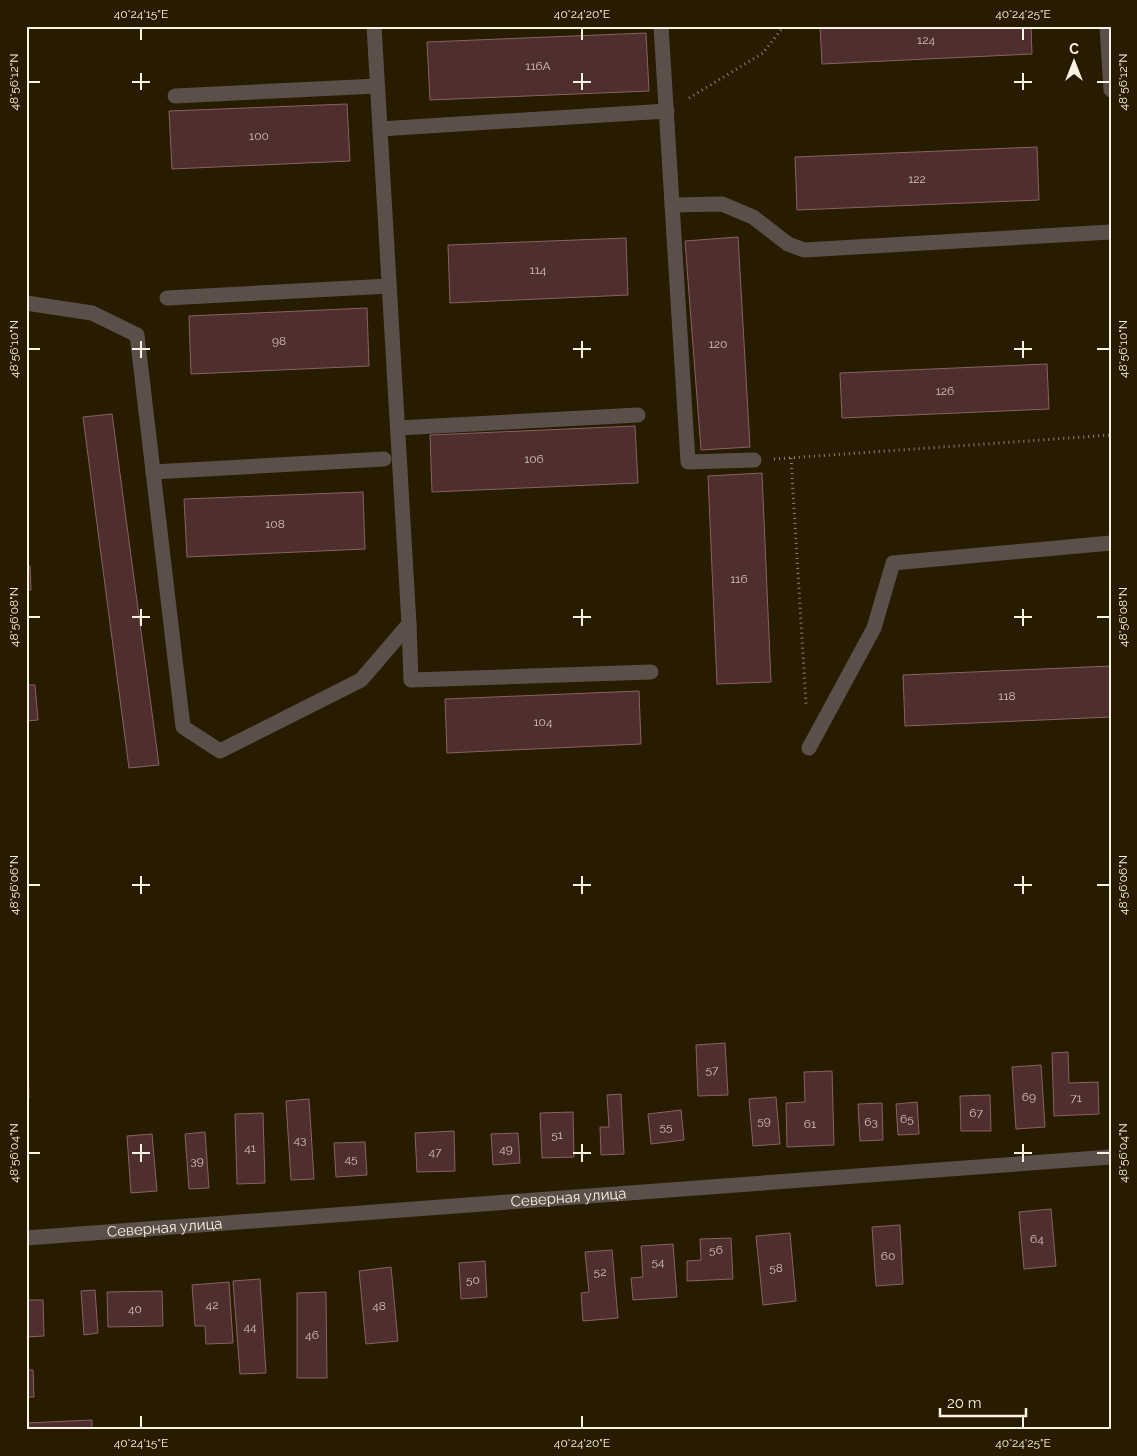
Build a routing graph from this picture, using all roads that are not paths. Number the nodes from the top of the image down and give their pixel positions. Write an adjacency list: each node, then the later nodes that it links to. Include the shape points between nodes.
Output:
1 (374, 26): 4 (street)
2 (661, 26): 7 (street)
3 (1107, 26): 5 (street)
4 (377, 86): 6 (street); 8 (street)
5 (1111, 90)
6 (175, 96)
7 (667, 111): 8 (street); 9 (street)
8 (380, 129): 11 (street)
9 (672, 205): 10 (street, via 722,204 753,217 788,244 804,250); 17 (street, via 688,462)
10 (1111, 232)
11 (389, 286): 12 (street); 15 (street)
12 (167, 298)
13 (26, 303): 18 (street, via 92,313 137,334)
14 (638, 414): 15 (street)
15 (398, 428): 20 (street)
16 (384, 459): 18 (street)
17 (754, 460)
18 (153, 472): 20 (street, via 182,728 220,751 361,680)
19 (1111, 543): 22 (street, via 893,563 874,628)
20 (409, 624): 21 (street, via 411,680)
21 (651, 672)
22 (809, 748)
23 (1111, 1157): 24 (street, Северная улица)
24 (26, 1238)

